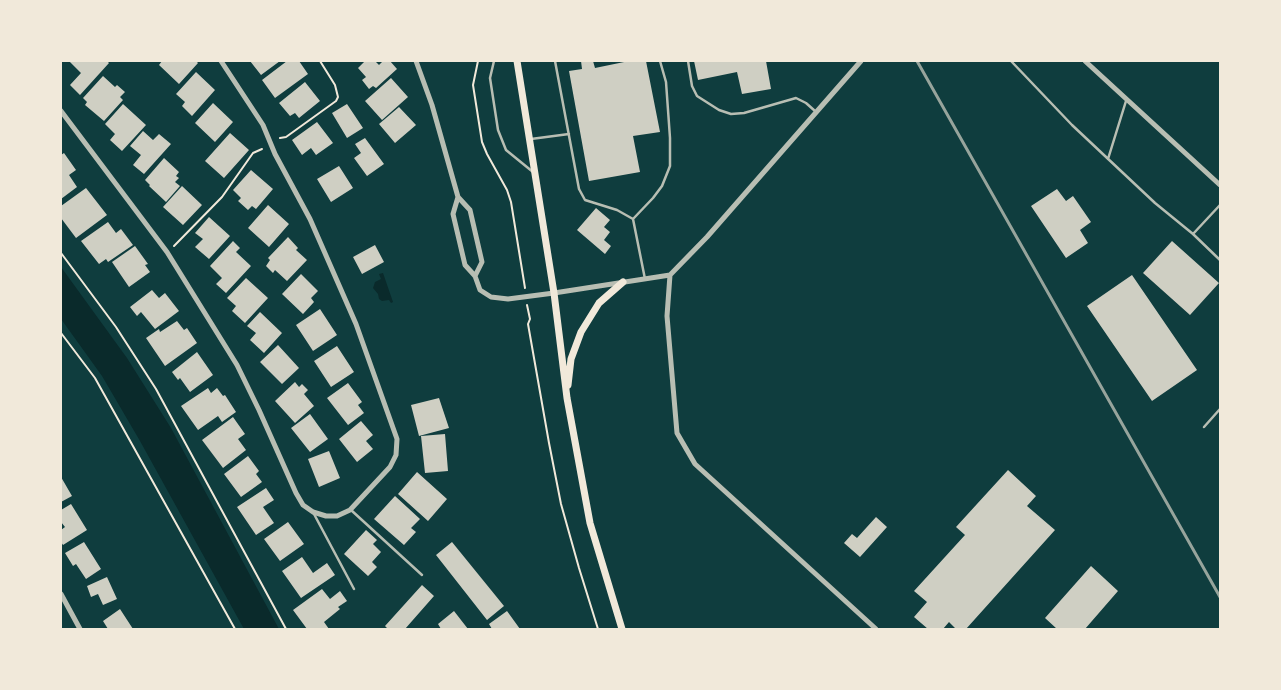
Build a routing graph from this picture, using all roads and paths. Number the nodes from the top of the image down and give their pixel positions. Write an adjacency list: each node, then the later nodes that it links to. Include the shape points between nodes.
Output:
1 (221, 61): 41 (street, via 263,125 310,219 356,324 397,439 396,455 390,467)
2 (320, 61): 17 (path, via 335,85 336,101)
3 (416, 61): 23 (street)
4 (478, 61): 32 (path, via 473,86 482,142 511,202)
5 (494, 61): 21 (lane, via 490,78 498,130 506,150)
6 (517, 61): 18 (main road)
7 (555, 61): 16 (lane)
8 (660, 61): 25 (lane, via 666,82 670,166 654,198)
9 (688, 61): 15 (lane, via 697,96 719,110 731,114 744,113 796,98)
10 (1011, 61): 20 (lane)
11 (1085, 61): 13 (street)
12 (860, 62): 15 (street)
13 (1126, 99): 20 (lane); 22 (street)
14 (61, 111): 42 (street, via 167,252 237,365 296,494)
15 (816, 112): 30 (street, via 707,238)
16 (568, 134): 18 (lane); 25 (lane, via 578,189 585,200)
17 (280, 138)
18 (530, 139): 21 (main road)
19 (262, 149): 27 (path, via 253,153 222,197)
20 (1108, 159): 26 (lane)
21 (535, 173): 35 (main road)
22 (1220, 185)
23 (458, 197): 31 (street, via 453,214 465,265); 31 (street, via 470,210 482,262)
24 (1220, 204): 26 (lane)
25 (633, 219): 33 (lane)
26 (1194, 234): 29 (lane)
27 (174, 246)
28 (61, 253): 48 (path, via 116,327 156,389)
29 (1220, 260)
30 (670, 274): 33 (street); 51 (street, via 668,316 677,433 695,464)
31 (475, 276): 35 (street, via 480,290 492,297 508,299)
32 (523, 277)
33 (645, 279): 34 (street)
34 (622, 282): 35 (street); 38 (main road, via 599,303 581,332 571,359)
35 (554, 293): 38 (main road)
36 (530, 319): 49 (path, via 528,324 562,504)
37 (61, 333): 47 (path, via 95,378)
38 (567, 398): 50 (main road, via 590,523)
39 (1220, 409): 40 (lane)
40 (1204, 427)
41 (350, 510): 42 (street, via 337,516); 43 (lane)
42 (313, 512): 44 (lane)
43 (422, 575)
44 (354, 589)
45 (61, 594): 46 (street)
46 (80, 629)
47 (235, 629)
48 (286, 629)
49 (598, 629)
50 (622, 629)
51 (876, 629)

